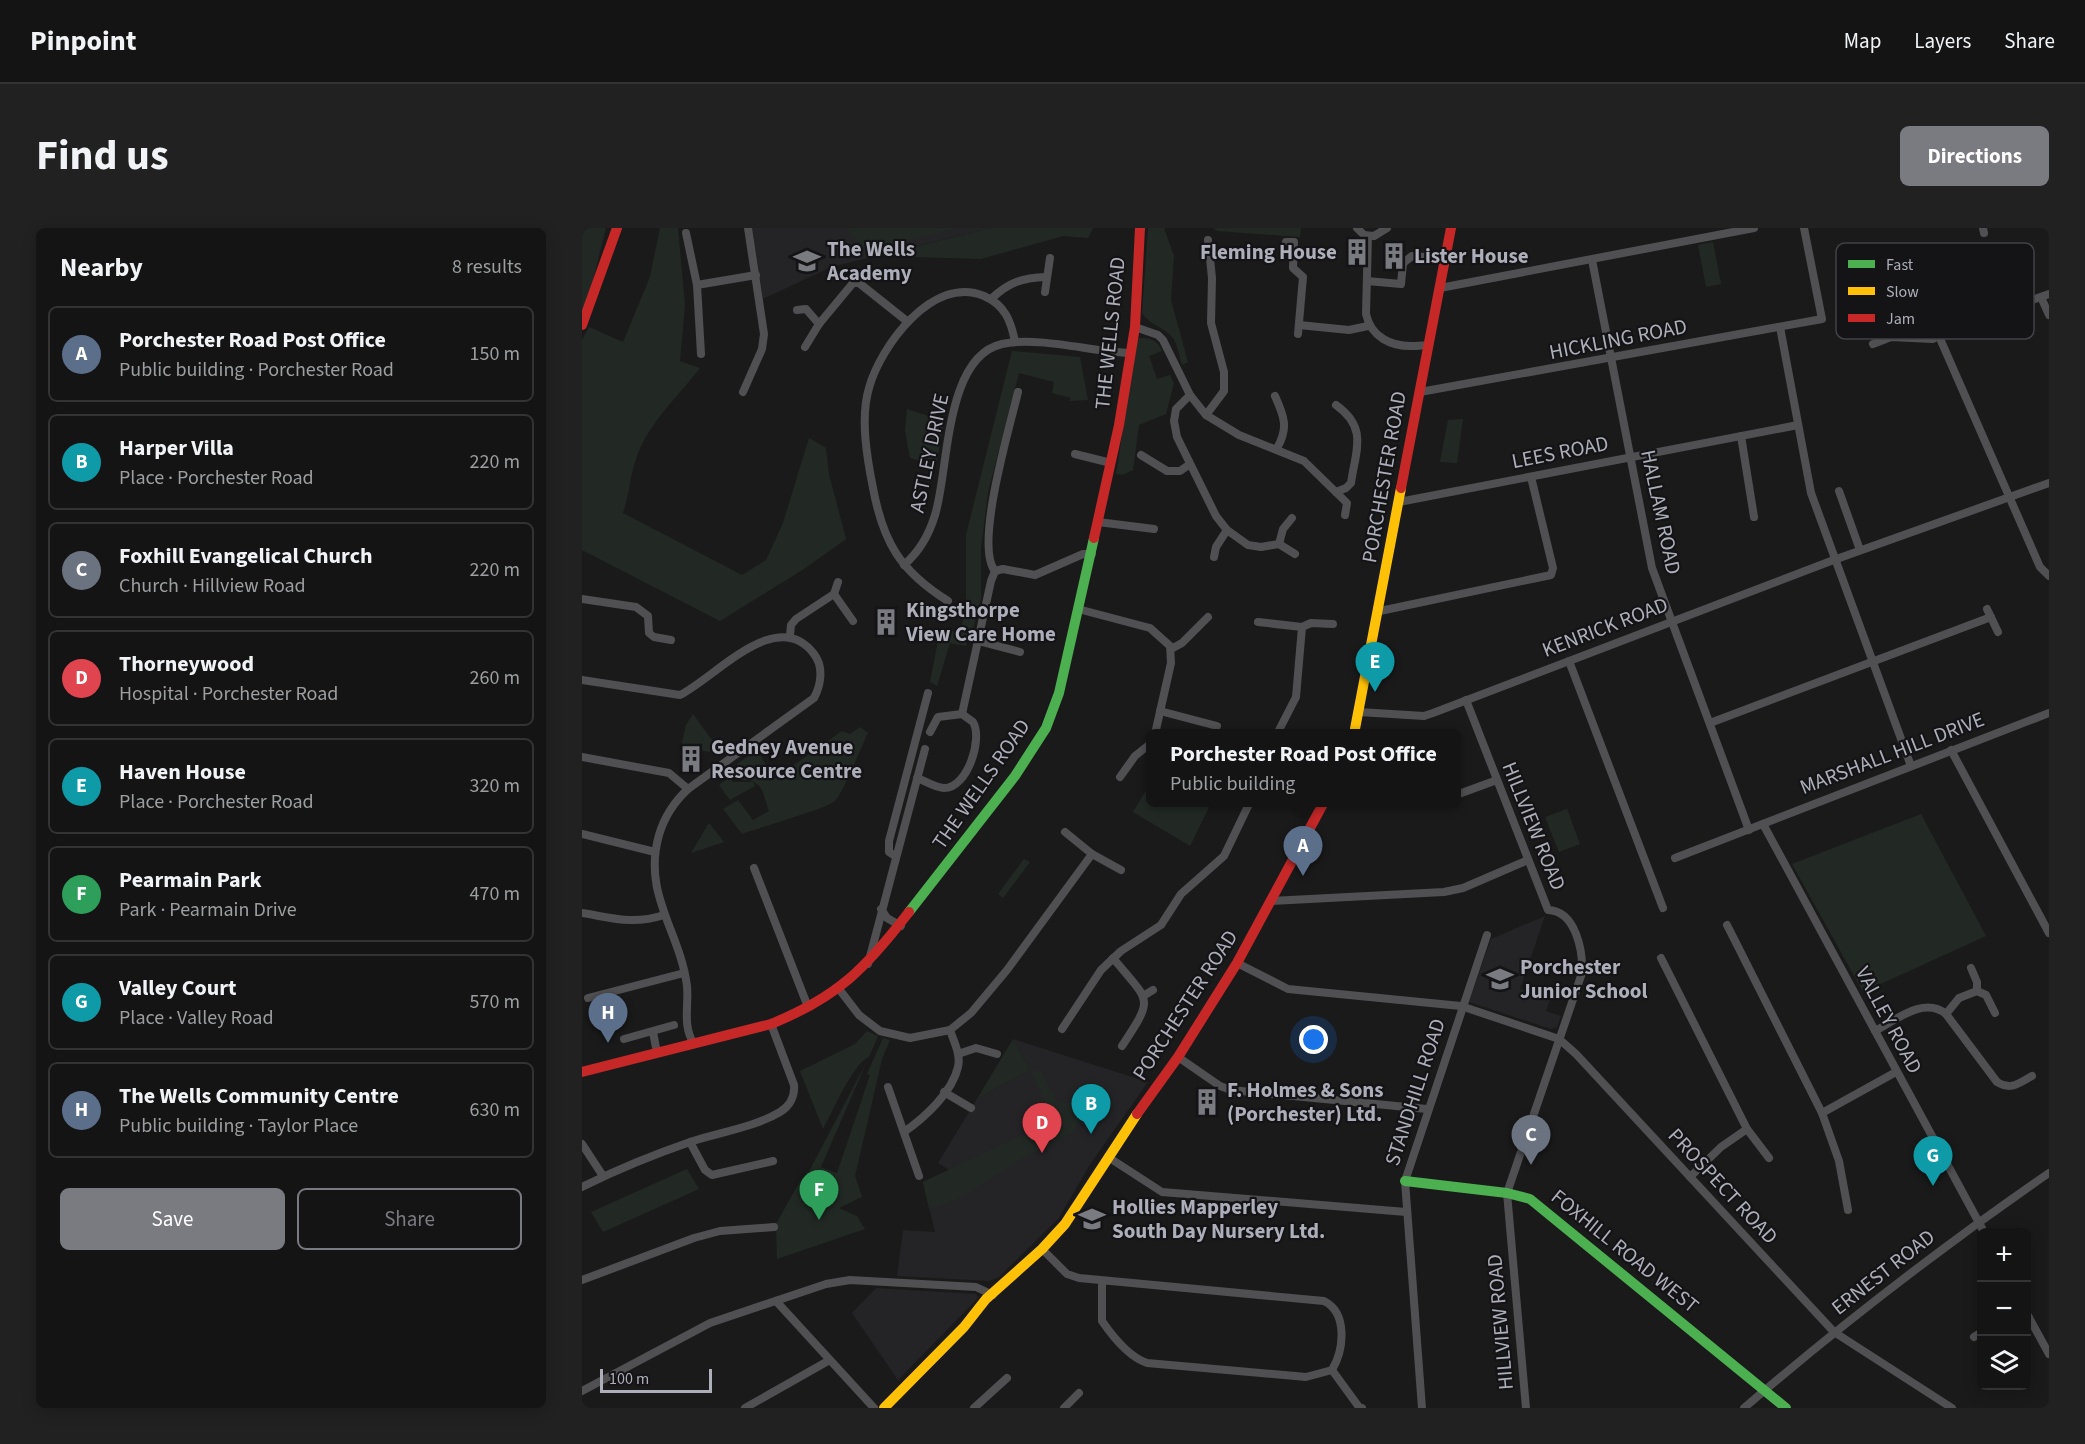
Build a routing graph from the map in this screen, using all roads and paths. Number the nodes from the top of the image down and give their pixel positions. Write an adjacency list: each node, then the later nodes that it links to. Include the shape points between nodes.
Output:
1 (617, 228): 28 (street)
2 (748, 228): 16 (street)
3 (1140, 228): 31 (street, THE WELLS ROAD)
4 (1357, 228): 10 (street)
5 (1387, 228): 10 (street, via 1380,235)
6 (1451, 228): 20 (street, PORCHESTER ROAD)
7 (1754, 228): 15 (street)
8 (1804, 228): 32 (street, HICKLING ROAD, via 1822,319)
9 (686, 233): 19 (street)
10 (1368, 236): 18 (street)
11 (1208, 240): 49 (street, via 1211,322 1224,372 1224,391)
12 (1286, 242): 29 (street, via 1294,242 1293,268 1303,277)
13 (1425, 257): 18 (street, via 1412,256 1403,263 1401,284)
14 (1050, 258): 17 (street)
15 (1592, 260): 20 (street); 42 (street, HALLAM ROAD)
16 (756, 275): 19 (street); 43 (street, via 764,342)
17 (1046, 277): 21 (street); 23 (street, via 1023,278)
18 (1367, 282): 30 (street)
19 (697, 285): 41 (street)
20 (1440, 288): 38 (street, PORCHESTER ROAD)
21 (1045, 292)
22 (2045, 296): 25 (street)
23 (991, 299): 26 (street, via 965,291 948,294 934,300); 36 (street, via 1008,316)
24 (797, 310): 27 (street, via 806,309)
25 (2049, 315)
26 (908, 322): 27 (street, via 853,282); 78 (street, via 873,374 866,404 878,518)
27 (819, 324): 39 (street)
28 (582, 325)
29 (1299, 326): 30 (street, via 1349,330); 33 (street)
30 (1368, 326): 38 (street, via 1390,343)
31 (1134, 327): 40 (street, THE WELLS ROAD); 46 (street, via 1163,340)
32 (1780, 327): 42 (street, HICKLING ROAD); 50 (street)
33 (1298, 334)
34 (1886, 339): 37 (street)
35 (1940, 339): 62 (street)
36 (1015, 342): 40 (street, ASTLEY DRIVE); 78 (street, ASTLEY DRIVE, via 983,352 968,373 945,450 936,514 917,554)
37 (1873, 344)
38 (1428, 346): 45 (street, PORCHESTER ROAD)
39 (805, 347)
40 (1131, 353): 56 (street, THE WELLS ROAD)
41 (701, 354)
42 (1611, 358): 45 (street, HICKLING ROAD); 55 (street, HALLAM ROAD)
43 (743, 392)
44 (1018, 392): 79 (street, via 988,528 989,561)
45 (1420, 392): 63 (street, PORCHESTER ROAD)
46 (1190, 395): 49 (street); 57 (street, via 1176,409 1174,421 1176,437)
47 (1275, 396): 52 (street, via 1286,423)
48 (1336, 405): 61 (street, via 1351,411 1358,432 1351,483)
49 (1206, 416): 52 (street, via 1239,435)
50 (1798, 425): 51 (street, LEES ROAD); 77 (street, via 1811,493)
51 (1742, 436): 55 (street, LEES ROAD); 65 (street)
52 (1277, 448): 61 (street, via 1304,460)
53 (1075, 454): 56 (street)
54 (1141, 455): 57 (street, via 1167,471 1180,471)
55 (1630, 457): 58 (street, LEES ROAD); 91 (street, HALLAM ROAD, via 1652,568)
56 (1111, 463): 67 (street, THE WELLS ROAD)
57 (1190, 464): 70 (street)
58 (1531, 477): 63 (street, LEES ROAD); 87 (street, via 1553,568 1548,576)
59 (2049, 483): 62 (street, KENRICK ROAD)
60 (1839, 491): 73 (street)
61 (1336, 492): 64 (street, via 1347,503)
62 (2010, 497): 73 (street, KENRICK ROAD); 80 (street, via 2040,567)
63 (1399, 502): 87 (street, PORCHESTER ROAD)
64 (1345, 515)
65 (1754, 517)
66 (1292, 518): 72 (street, via 1283,529)
67 (1098, 522): 68 (street); 74 (street, THE WELLS ROAD)
68 (1141, 527): 69 (street); 71 (street)
69 (1154, 529)
70 (1227, 530): 72 (street, via 1254,547); 76 (street)
71 (1140, 538)
72 (1279, 544): 75 (street)
73 (1860, 550): 77 (street, KENRICK ROAD)
74 (1092, 554): 79 (street, via 1035,575); 85 (street, THE WELLS ROAD)
75 (1295, 554)
76 (1214, 557)
77 (1834, 560): 91 (street, KENRICK ROAD); 102 (street)
78 (904, 565): 84 (street, via 932,592)
79 (995, 571): 98 (street)
80 (2049, 576)
81 (838, 582): 82 (street)
82 (834, 594): 90 (street); 96 (street, via 796,619)
83 (582, 599): 97 (street, via 636,607 648,616 649,633)
84 (948, 601)
85 (1078, 609): 99 (street, via 1150,628); 145 (street, THE WELLS ROAD, via 1059,693 1037,744)
86 (1987, 609): 89 (street)
87 (1380, 611): 107 (street, PORCHESTER ROAD)
88 (1208, 617): 99 (street)
89 (1991, 617): 95 (street); 102 (street)
90 (853, 621)
91 (1671, 621): 101 (street, KENRICK ROAD); 110 (street, HALLAM ROAD)
92 (1258, 622): 94 (street)
93 (1333, 624): 94 (street)
94 (1302, 627): 113 (street, via 1296,697)
95 (1998, 632)
96 (790, 636): 103 (street, via 768,638 680,695); 124 (street, via 809,648 819,663 821,682 814,698)
97 (670, 640)
98 (978, 642): 100 (street); 109 (street)
99 (1171, 649): 106 (street)
100 (1020, 652)
101 (1569, 661): 105 (street, KENRICK ROAD); 140 (street)
102 (1873, 662): 110 (street); 120 (street)
103 (582, 680)
104 (928, 693): 134 (street, via 889,841 889,852)
105 (1466, 700): 107 (street, KENRICK ROAD, via 1424,716); 123 (street, HILLVIEW ROAD)
106 (1160, 711): 111 (street); 112 (street)
107 (1359, 712): 114 (street, PORCHESTER ROAD)
108 (2049, 712): 118 (street, MARSHALL HILL DRIVE)
109 (962, 714): 115 (street, via 938,717); 122 (street, via 973,722 978,734 966,772 946,788)
110 (1710, 723): 129 (street, HALLAM ROAD)
111 (1217, 726)
112 (1156, 729)
113 (1280, 729)
114 (1355, 729)
115 (930, 732)
116 (1146, 748): 121 (street)
117 (925, 749): 122 (street)
118 (1951, 750): 120 (street, MARSHALL HILL DRIVE); 146 (street)
119 (582, 757): 124 (street, via 669,773)
120 (1911, 766): 128 (street, MARSHALL HILL DRIVE)
121 (1120, 777)
122 (917, 778): 134 (street)
123 (1497, 780): 125 (street); 136 (street, HILLVIEW ROAD)
124 (688, 789): 132 (street, via 666,816)
125 (1461, 793)
126 (1248, 807): 148 (street, via 1233,843 1215,866 1181,894 1170,915 1153,932)
127 (1321, 807): 139 (street, PORCHESTER ROAD)
128 (1763, 824): 129 (street, MARSHALL HILL DRIVE); 167 (street, VALLEY ROAD)
129 (1749, 830): 135 (street, MARSHALL HILL DRIVE)
130 (1065, 832): 133 (street)
131 (582, 834): 132 (street)
132 (655, 852): 143 (street, via 654,884)
133 (1092, 854): 138 (street); 166 (street, via 1007,970 971,1013)
134 (895, 856): 141 (street)
135 (1675, 858)
136 (1528, 860): 139 (street, via 1463,888 1444,892); 170 (street, HILLVIEW ROAD, via 1548,909 1566,918 1581,951 1582,973)
137 (754, 868): 159 (street)
138 (1121, 870)
139 (1271, 901): 150 (street, PORCHESTER ROAD)
140 (1663, 908)
141 (881, 909): 145 (street); 151 (street)
142 (582, 913): 143 (street, via 632,922)
143 (664, 915): 153 (street)
144 (1728, 925): 184 (street)
145 (901, 926): 151 (street, THE WELLS ROAD)
146 (2049, 933)
147 (1487, 935): 160 (street, STANDHILL ROAD)
148 (1113, 958): 157 (street); 165 (street)
149 (1661, 958): 185 (street)
150 (1237, 963): 160 (street, PROSPECT ROAD, via 1288,989); 176 (street, PORCHESTER ROAD)
151 (867, 964): 154 (street, THE WELLS ROAD)
152 (1971, 968): 156 (street)
153 (684, 973): 158 (street, via 587,996); 171 (street)
154 (839, 989): 159 (street, THE WELLS ROAD); 166 (street, via 865,1021 882,1031 910,1038)
155 (1153, 990): 157 (street)
156 (1977, 991): 161 (street, via 1986,995); 162 (street, via 1959,998)
157 (1143, 996): 172 (street, via 1146,1008)
158 (590, 1007)
159 (808, 1007): 163 (street, THE WELLS ROAD)
160 (1460, 1010): 170 (street, PROSPECT ROAD); 183 (street, STANDHILL ROAD)
161 (1995, 1012)
162 (1946, 1014): 167 (street, via 1932,1006 1920,1007); 179 (street, via 1997,1082 2007,1087)
163 (771, 1024): 171 (street, THE WELLS ROAD); 187 (street, via 794,1085 795,1092 787,1107)
164 (674, 1025): 168 (street)
165 (1062, 1029)
166 (950, 1030): 174 (street)
167 (1875, 1031): 178 (street, VALLEY ROAD)
168 (653, 1032): 169 (street); 173 (street)
169 (624, 1039)
170 (1559, 1039): 195 (street, PROSPECT ROAD); 198 (street, HILLVIEW ROAD)
171 (693, 1044): 173 (street, THE WELLS ROAD)
172 (1122, 1046)
173 (657, 1053): 177 (street, THE WELLS ROAD)
174 (958, 1054): 175 (street, via 976,1048); 181 (street, via 958,1066)
175 (991, 1054)
176 (1178, 1057): 183 (street, via 1231,1090); 189 (street, PORCHESTER ROAD)
177 (582, 1072)
178 (1896, 1072): 184 (street); 201 (street, VALLEY ROAD)
179 (2032, 1076)
180 (888, 1087): 186 (street)
181 (944, 1092): 182 (street); 186 (street, via 921,1120)
182 (971, 1108)
183 (1427, 1109): 196 (street, STANDHILL ROAD)
184 (1822, 1113): 199 (street, via 1839,1161)
185 (1747, 1129): 190 (street); 195 (street)
186 (904, 1132): 194 (street)
187 (690, 1142): 191 (street, via 705,1170 712,1175); 193 (street)
188 (582, 1144): 193 (street)
189 (1108, 1157): 200 (street, via 1162,1192); 204 (street, PORCHESTER ROAD, via 1065,1224)
190 (1769, 1158)
191 (773, 1161)
192 (2049, 1173): 201 (street, ERNEST ROAD)
193 (603, 1176): 197 (street)
194 (920, 1176)
195 (1690, 1177): 210 (street, PROSPECT ROAD)
196 (1405, 1181): 198 (street, FOXHILL ROAD WEST); 200 (street, STANDHILL ROAD)
197 (582, 1187)
198 (1507, 1193): 216 (street, FOXHILL ROAD WEST, via 1537,1204); 225 (street, HILLVIEW ROAD)
199 (1848, 1210)
200 (1406, 1212): 224 (street, STANDHILL ROAD)
201 (1978, 1221): 203 (street, VALLEY ROAD); 210 (street, ERNEST ROAD)
202 (774, 1227): 205 (street, via 694,1238)
203 (1982, 1228)
204 (1042, 1249): 206 (street, via 1067,1274); 207 (street, PORCHESTER ROAD)
205 (582, 1280)
206 (1102, 1281): 213 (street, via 1102,1321 1137,1360 1306,1377); 213 (street, via 1324,1301 1338,1311 1341,1320 1339,1358)
207 (992, 1297): 208 (street, via 976,1287 850,1280); 220 (street, PORCHESTER ROAD)
208 (776, 1301): 212 (street); 215 (street, via 710,1323)
209 (2031, 1321): 211 (street)
210 (1834, 1332): 216 (street, ERNEST ROAD); 228 (street, PROSPECT ROAD)
211 (2048, 1350)
212 (828, 1361): 218 (street); 219 (street)
213 (1332, 1370): 223 (street)
214 (1007, 1378): 221 (street)
215 (582, 1391)
216 (1765, 1391): 226 (street, ERNEST ROAD); 227 (street, FOXHILL ROAD WEST)
217 (1079, 1393): 222 (street)
218 (745, 1408)
219 (874, 1408)
220 (884, 1408)
221 (974, 1408)
222 (1064, 1408)
223 (1362, 1408)
224 (1422, 1408)
225 (1526, 1408)
226 (1744, 1408)
227 (1786, 1408)
228 (1953, 1408)

